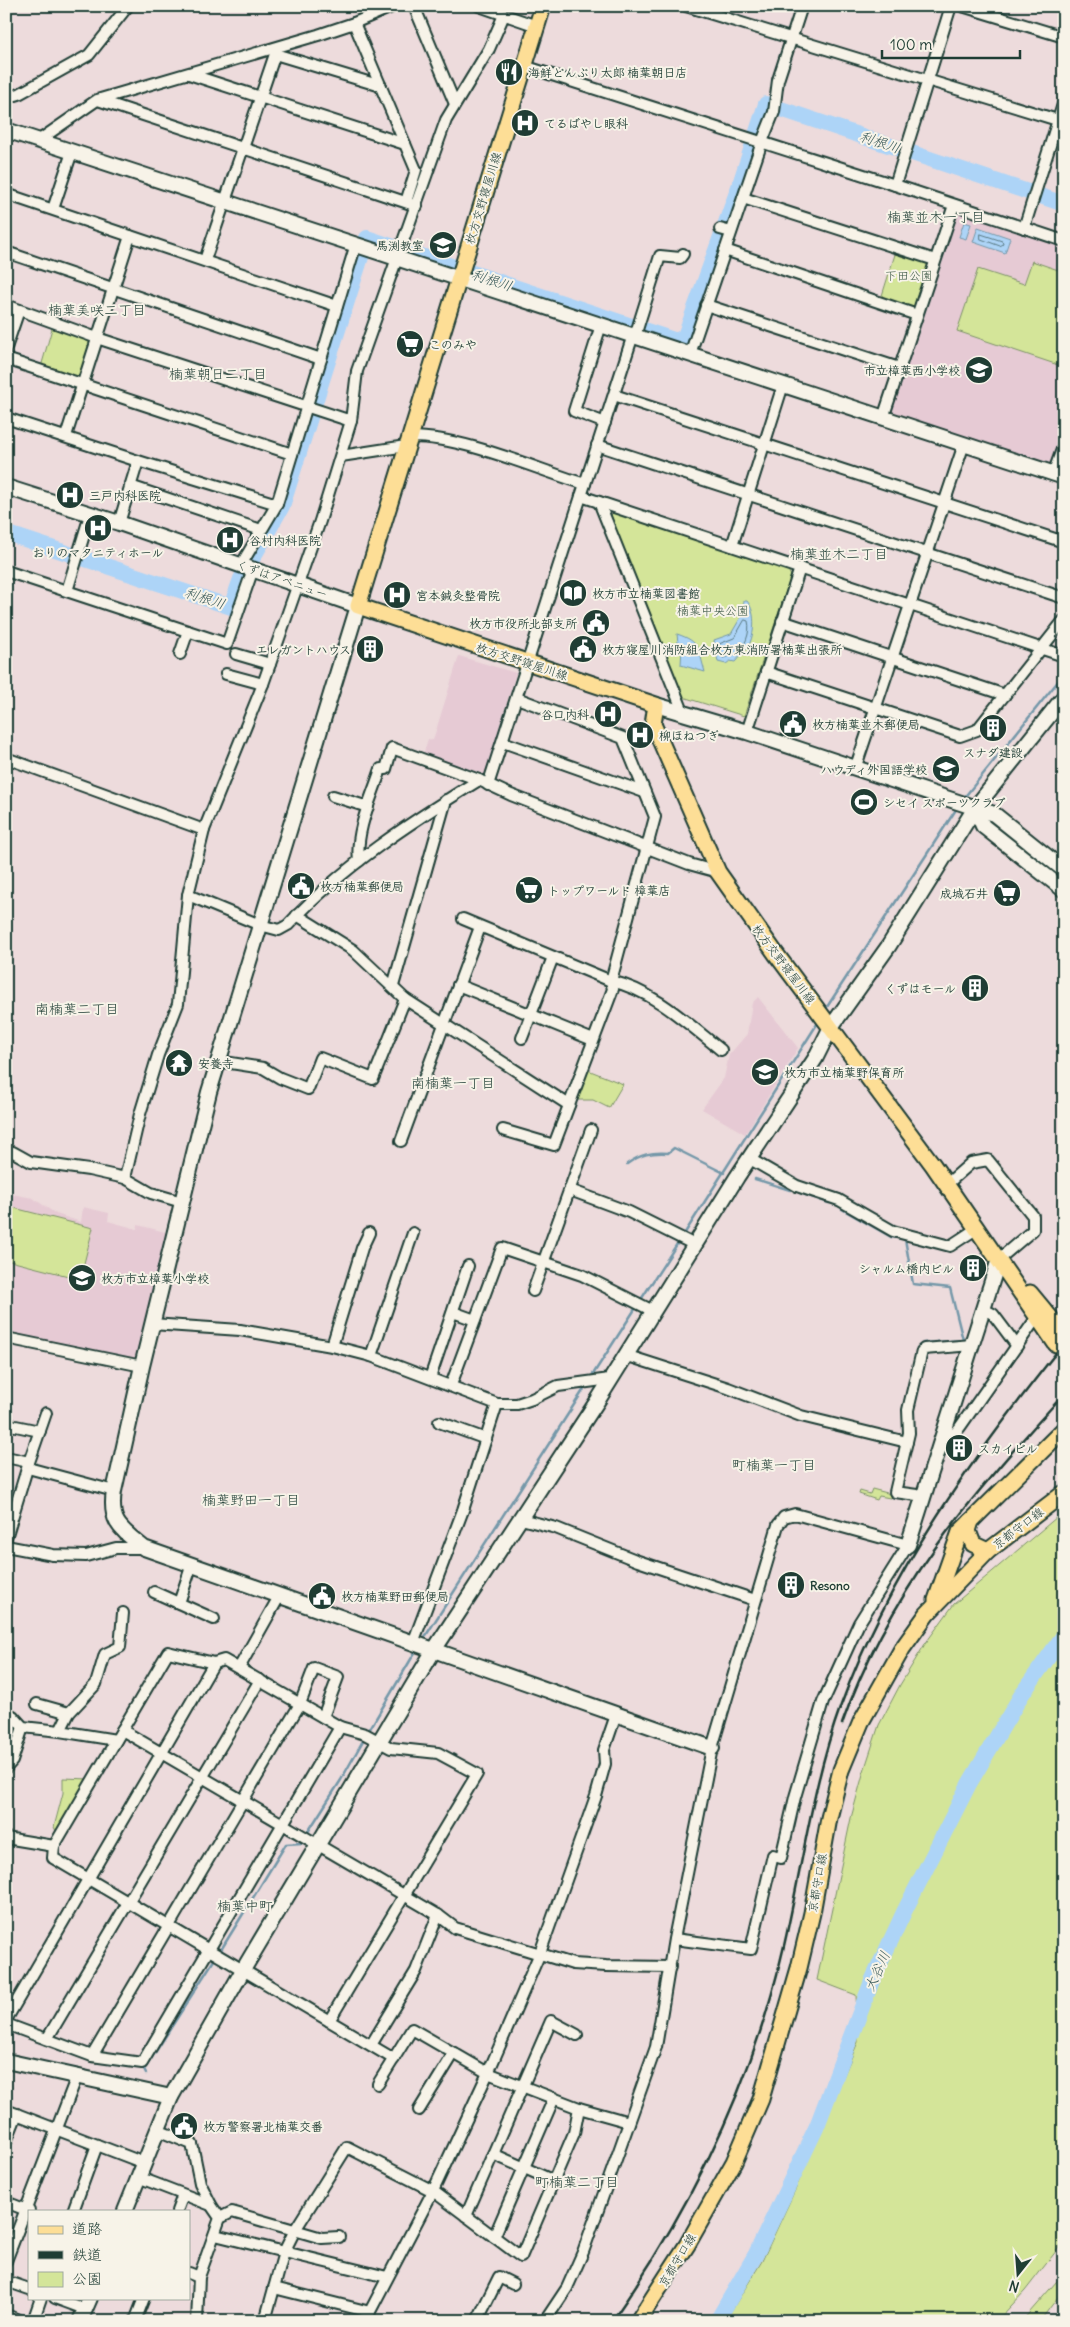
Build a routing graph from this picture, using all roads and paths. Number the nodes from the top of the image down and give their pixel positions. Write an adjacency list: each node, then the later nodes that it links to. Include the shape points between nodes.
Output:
1 (128, 6): 21 (street, via 89,55)
2 (394, 6): 11 (street)
3 (414, 6): 24 (street)
4 (479, 6): 10 (street)
5 (543, 6): 12 (main road, 枚方交野寝屋川線)
6 (686, 6): 14 (street)
7 (802, 6): 14 (street)
8 (951, 6): 18 (street)
9 (962, 6): 13 (street)
10 (504, 15): 12 (street); 24 (street)
11 (354, 23): 15 (street); 19 (street)
12 (537, 26): 16 (main road, 枚方交野寝屋川線)
13 (1064, 37)
14 (793, 39): 18 (street); 27 (street, via 778,80 776,107)
15 (274, 51): 17 (street); 19 (street); 20 (street)
16 (524, 66): 27 (street); 50 (main road, 枚方交野寝屋川線)
17 (189, 74): 20 (street); 22 (street)
18 (928, 80): 25 (street); 32 (street)
19 (380, 86): 29 (street)
20 (260, 97): 29 (street); 30 (street)
21 (6, 98)
22 (97, 100): 28 (street); 30 (street)
23 (1064, 101): 25 (street)
24 (455, 104): 38 (street, via 436,147)
25 (1061, 121): 40 (street)
26 (6, 130): 28 (street)
27 (758, 140): 32 (street); 34 (street)
28 (38, 141): 31 (street)
29 (405, 144): 36 (street, via 416,170)
30 (243, 148): 35 (street); 36 (street)
31 (72, 152): 35 (street); 39 (street)
32 (895, 185): 37 (street)
33 (6, 194): 39 (street)
34 (743, 198): 44 (street, via 726,231); 49 (street)
35 (225, 202): 43 (street); 48 (street)
36 (406, 202): 38 (street)
37 (954, 205): 40 (street); 49 (street)
38 (417, 206): 47 (street)
39 (53, 209): 41 (street)
40 (1024, 228): 42 (street)
41 (130, 236): 48 (street); 51 (street)
42 (1064, 241)
43 (356, 244): 47 (street); 54 (street)
44 (725, 250): 53 (street); 56 (street)
45 (6, 252): 51 (street)
46 (683, 254): 58 (street, via 680,258 660,256)
47 (397, 259): 50 (street); 71 (street, via 358,371)
48 (205, 260): 54 (street)
49 (936, 260): 56 (street)
50 (460, 271): 57 (street); 74 (main road, 枚方交野寝屋川線)
51 (114, 287): 59 (street); 63 (street)
52 (6, 305): 55 (street)
53 (706, 305): 61 (street); 64 (street)
54 (337, 306): 63 (street)
55 (19, 310): 59 (street); 60 (street)
56 (917, 315): 64 (street)
57 (601, 325): 58 (street); 72 (street, via 574,411)
58 (636, 332): 61 (street); 67 (street)
59 (97, 338): 65 (street); 68 (street)
60 (6, 348)
61 (690, 354): 66 (street)
62 (6, 359): 65 (street)
63 (321, 359): 68 (street)
64 (900, 368): 70 (street)
65 (82, 384): 73 (street); 79 (street)
66 (783, 384): 70 (street); 76 (street)
67 (614, 395): 72 (street); 76 (street)
68 (306, 406): 71 (street); 79 (street)
69 (6, 418): 73 (street)
70 (883, 418): 77 (street)
71 (351, 421): 80 (street)
72 (605, 423): 75 (street)
73 (66, 436): 81 (street)
74 (407, 441): 80 (street); 83 (street, via 428,436); 104 (main road, 枚方交野寝屋川線)
75 (597, 444): 83 (street); 86 (street)
76 (764, 444): 86 (street); 89 (street)
77 (964, 444): 82 (street); 89 (street)
78 (1064, 444): 82 (street)
79 (292, 454): 90 (street)
80 (341, 456): 100 (street)
81 (138, 461): 84 (street); 90 (street)
82 (1059, 476)
83 (585, 484): 87 (street)
84 (130, 486): 92 (street); 93 (street)
85 (6, 487): 91 (street, くずはアベニュー)
86 (748, 495): 95 (street); 96 (street)
87 (581, 496): 88 (street); 113 (street)
88 (599, 502): 95 (street); 123 (street)
89 (944, 502): 94 (street); 96 (street)
90 (277, 504): 93 (street)
91 (90, 515): 92 (street, くずはアベニュー); 101 (street)
92 (119, 523): 97 (street, くずはアベニュー)
93 (262, 530): 97 (street)
94 (1064, 542)
95 (732, 546): 98 (street)
96 (927, 553): 102 (street); 103 (street)
97 (247, 567): 100 (street, くずはアベニュー); 107 (street, via 227,644)
98 (800, 568): 103 (street); 106 (street)
99 (6, 571): 101 (street)
100 (297, 584): 104 (street, くずはアベニュー); 114 (street)
101 (67, 591): 107 (street)
102 (1064, 598)
103 (910, 605): 108 (street); 112 (street)
104 (358, 606): 113 (main road, 枚方交野寝屋川線); 144 (street)
105 (1064, 620): 108 (street)
106 (782, 621): 112 (street); 115 (street)
107 (188, 631): 109 (street)
108 (1042, 649): 111 (street); 118 (street)
109 (180, 654)
110 (236, 654): 114 (street)
111 (1064, 656)
112 (892, 657): 118 (street); 122 (street)
113 (528, 663): 120 (street); 121 (main road, 枚方交野寝屋川線)
114 (270, 664): 117 (street)
115 (766, 672): 122 (street); 124 (street)
116 (226, 674): 117 (street)
117 (263, 684): 135 (street)
118 (1006, 695): 122 (street, via 977,730 960,736)
119 (1064, 697): 134 (street)
120 (517, 698): 125 (street); 130 (street, via 623,738)
121 (656, 705): 123 (street); 139 (main road, 枚方交野寝屋川線, via 653,724)
122 (875, 708): 127 (street)
123 (684, 714): 124 (street)
124 (747, 732): 127 (street)
125 (502, 742): 129 (street); 130 (street)
126 (6, 758): 135 (street)
127 (855, 769): 134 (street)
128 (479, 780): 129 (street); 132 (street); 133 (street, via 392,748)
129 (488, 786): 136 (street)
130 (644, 792): 136 (street, via 655,817)
131 (333, 796): 133 (street)
132 (446, 800): 137 (street); 149 (street)
133 (368, 807): 137 (street, via 357,848)
134 (975, 808): 138 (street, via 994,814); 140 (street, via 984,826); 153 (street, via 888,947)
135 (204, 830): 141 (street)
136 (647, 847): 139 (street); 147 (street)
137 (359, 861): 142 (street)
138 (1064, 870)
139 (718, 872): 153 (main road, 枚方交野寝屋川線)
140 (1064, 890)
141 (188, 895): 144 (street); 164 (street, via 178,1004 140,1114)
142 (297, 915): 144 (street, via 279,930); 149 (street, via 353,950)
143 (463, 919): 145 (street)
144 (260, 925): 157 (street)
145 (480, 927): 146 (street); 148 (street)
146 (553, 957): 147 (street); 151 (street)
147 (610, 981): 155 (street, via 613,988); 156 (street, via 629,985 655,999)
148 (458, 985): 151 (street); 152 (street)
149 (393, 986): 150 (street)
150 (405, 999): 152 (street); 157 (street, via 372,1079 320,1058 308,1089 263,1068)
151 (531, 1015): 154 (street); 155 (street)
152 (443, 1024): 158 (street); 161 (street)
153 (832, 1028): 163 (street); 165 (main road, 枚方交野寝屋川線)
154 (522, 1038)
155 (593, 1040): 158 (street)
156 (721, 1050)
157 (218, 1061): 167 (street)
158 (569, 1105): 159 (street, via 554,1145)
159 (503, 1130)
160 (591, 1130): 166 (street)
161 (401, 1141)
162 (6, 1152): 164 (street, via 14,1152 31,1162)
163 (750, 1159): 168 (street, via 797,1186 839,1200 893,1231 950,1246); 171 (street)
164 (125, 1178): 167 (street, via 151,1193)
165 (946, 1185): 168 (main road, 枚方交野寝屋川線); 172 (street, via 971,1163 988,1160 1033,1216 1033,1230)
166 (570, 1190): 171 (street, via 629,1212); 173 (street)
167 (182, 1202): 181 (street)
168 (976, 1229): 172 (main road, 枚方交野寝屋川線)
169 (369, 1233): 185 (street)
170 (414, 1233): 188 (street)
171 (695, 1245): 177 (street)
172 (999, 1259): 176 (street); 179 (main road, 枚方交野寝屋川線); 183 (main road, 枚方交野寝屋川線, via 1042,1306)
173 (544, 1263): 175 (street); 177 (street, via 582,1275); 180 (street, via 502,1248)
174 (468, 1266): 178 (street)
175 (533, 1291)
176 (983, 1309): 184 (street); 186 (street, via 993,1314)
177 (653, 1311): 187 (street)
178 (452, 1312): 180 (street); 190 (street)
179 (1037, 1317): 183 (main road, 枚方交野寝屋川線); 186 (street)
180 (475, 1320): 192 (street)
181 (152, 1324): 185 (street, via 240,1330); 189 (street)
182 (6, 1338): 189 (street)
183 (1060, 1339)
184 (972, 1345): 200 (street, via 922,1351 908,1410); 201 (street)
185 (332, 1346): 188 (street)
186 (1017, 1346): 201 (street, via 960,1428 944,1447)
187 (625, 1355): 191 (street); 200 (street, via 728,1388 801,1416)
188 (371, 1356): 190 (street)
189 (142, 1366): 204 (street)
190 (430, 1378): 192 (street)
191 (610, 1379): 193 (street, via 558,1386 517,1404); 207 (street)
192 (451, 1385): 193 (street)
193 (497, 1404): 199 (street)
194 (46, 1413): 198 (street)
195 (439, 1422): 199 (street)
196 (6, 1424): 198 (street)
197 (1064, 1429): 208 (main road)
198 (40, 1431): 203 (street)
199 (486, 1439): 222 (street, via 464,1510)
200 (906, 1442): 206 (street, via 895,1492)
201 (939, 1447): 206 (street)
202 (6, 1457): 203 (street)
203 (28, 1465): 204 (street); 209 (street)
204 (114, 1491): 212 (street, via 114,1520)
205 (1064, 1493): 213 (main road, 京都守口線)
206 (924, 1496): 210 (street)
207 (521, 1519): 217 (street, via 556,1528 638,1561); 223 (street)
208 (972, 1521): 213 (main road, via 968,1531 973,1544); 220 (main road, via 960,1532 939,1595)
209 (6, 1538)
210 (908, 1545): 217 (street, via 795,1514 784,1517 778,1525); 253 (street, via 858,1623 823,1702 781,1858 773,1855 751,1949)
211 (6, 1546): 212 (street, via 53,1555 86,1556 116,1548)
212 (144, 1548): 214 (street)
213 (988, 1551): 220 (main road, 京都守口線)
214 (192, 1564): 216 (street); 218 (street)
215 (154, 1592): 218 (street)
216 (280, 1595): 222 (street); 225 (street)
217 (755, 1600): 239 (street)
218 (178, 1603): 221 (street)
219 (123, 1613): 230 (street, via 120,1647 105,1654 96,1684)
220 (927, 1614): 324 (main road, 京都守口線, via 902,1649 861,1722 841,1770 799,1968 761,2099 729,2170 687,2245)
221 (214, 1619)
222 (413, 1643): 223 (street)
223 (434, 1650): 231 (street); 238 (street)
224 (214, 1663): 225 (street, via 224,1660); 235 (street, via 168,1652); 240 (street)
225 (239, 1668): 226 (street)
226 (260, 1680): 228 (street); 242 (street)
227 (38, 1704): 230 (street)
228 (300, 1704): 232 (street); 232 (street, via 314,1668 338,1678); 243 (street)
229 (6, 1713): 233 (street)
230 (69, 1713): 236 (street)
231 (616, 1715): 239 (street); 255 (street, via 604,1750 605,1764 596,1796)
232 (324, 1718): 234 (street)
233 (24, 1727): 236 (street); 241 (street, via 12,1761)
234 (340, 1727): 238 (street); 244 (street)
235 (122, 1730): 237 (street); 240 (street)
236 (60, 1731): 237 (street)
237 (116, 1740): 247 (street)
238 (380, 1742): 246 (street); 249 (street, via 391,1748 438,1753 477,1774)
239 (712, 1748): 253 (street)
240 (162, 1753): 242 (street); 248 (street)
241 (6, 1768)
242 (202, 1777): 243 (street); 250 (street)
243 (243, 1800): 244 (street); 252 (street)
244 (284, 1824): 246 (street); 254 (street)
245 (6, 1838): 247 (street)
246 (318, 1845): 249 (street); 257 (street)
247 (54, 1846): 248 (street, via 53,1858)
248 (89, 1879): 250 (street); 258 (street)
249 (405, 1896): 251 (street); 259 (street)
250 (128, 1902): 252 (street); 262 (street)
251 (438, 1915): 255 (street, via 455,1928); 263 (street, via 416,1970)
252 (169, 1926): 254 (street); 265 (street)
253 (674, 1939): 256 (street)
254 (209, 1950): 257 (street); 265 (street, via 142,2063)
255 (540, 1953): 256 (street, via 572,1964); 268 (street)
256 (670, 1966): 278 (street, via 656,2047)
257 (243, 1970): 259 (street); 272 (street)
258 (6, 2020)
259 (329, 2021): 263 (street)
260 (6, 2024): 262 (street)
261 (571, 2034): 271 (street, via 551,2021)
262 (47, 2040): 265 (street)
263 (371, 2045): 266 (street)
264 (454, 2053): 266 (street, via 412,2029); 268 (street); 276 (street)
265 (92, 2056)
266 (394, 2059): 270 (street)
267 (6, 2060): 269 (street)
268 (488, 2072): 271 (street); 288 (street)
269 (77, 2076): 272 (street); 279 (street)
270 (378, 2084)
271 (523, 2086): 273 (street); 283 (street)
272 (171, 2097): 280 (street)
273 (554, 2098): 274 (street); 285 (street)
274 (579, 2108): 278 (street); 287 (street, via 574,2133)
275 (6, 2110): 277 (street)
276 (419, 2110)
277 (17, 2114): 279 (street); 281 (street)
278 (629, 2122): 323 (street, via 583,2252 567,2288)
279 (56, 2129): 282 (street); 295 (street)
280 (157, 2130): 284 (street); 291 (street, via 192,2144 200,2183)
281 (6, 2142)
282 (97, 2145): 284 (street); 292 (street)
283 (493, 2154): 285 (street); 296 (street)
284 (144, 2163): 286 (street)
285 (524, 2168): 287 (street); 301 (street)
286 (138, 2177): 289 (street); 293 (street)
287 (554, 2181): 301 (street, via 521,2257)
288 (432, 2191): 296 (street); 298 (street, via 346,2147); 306 (street)
289 (183, 2195): 291 (street); 294 (street)
290 (6, 2202): 295 (street)
291 (211, 2205): 297 (street)
292 (73, 2210)
293 (125, 2210)
294 (177, 2210)
295 (27, 2211): 303 (street)
296 (466, 2216): 301 (street)
297 (220, 2218): 298 (street, via 232,2212); 299 (street)
298 (295, 2230): 300 (street, via 322,2238); 302 (street)
299 (215, 2235): 302 (street); 305 (street)
300 (339, 2237)
301 (494, 2237)
302 (284, 2252): 306 (street); 309 (street)
303 (6, 2261)
304 (190, 2273): 305 (street)
305 (199, 2277): 320 (street)
306 (387, 2277): 316 (street)
307 (6, 2281): 310 (street)
308 (513, 2284): 322 (street, via 499,2277)
309 (274, 2288): 316 (street); 321 (street)
310 (28, 2289)
311 (40, 2300): 318 (street)
312 (60, 2300): 314 (street)
313 (143, 2300): 319 (street)
314 (85, 2309)
315 (6, 2315): 317 (street)
316 (367, 2316)
317 (21, 2321)
318 (33, 2321)
319 (135, 2321)
320 (197, 2321)
321 (265, 2321)
322 (477, 2321)
323 (545, 2321)
324 (638, 2321)

